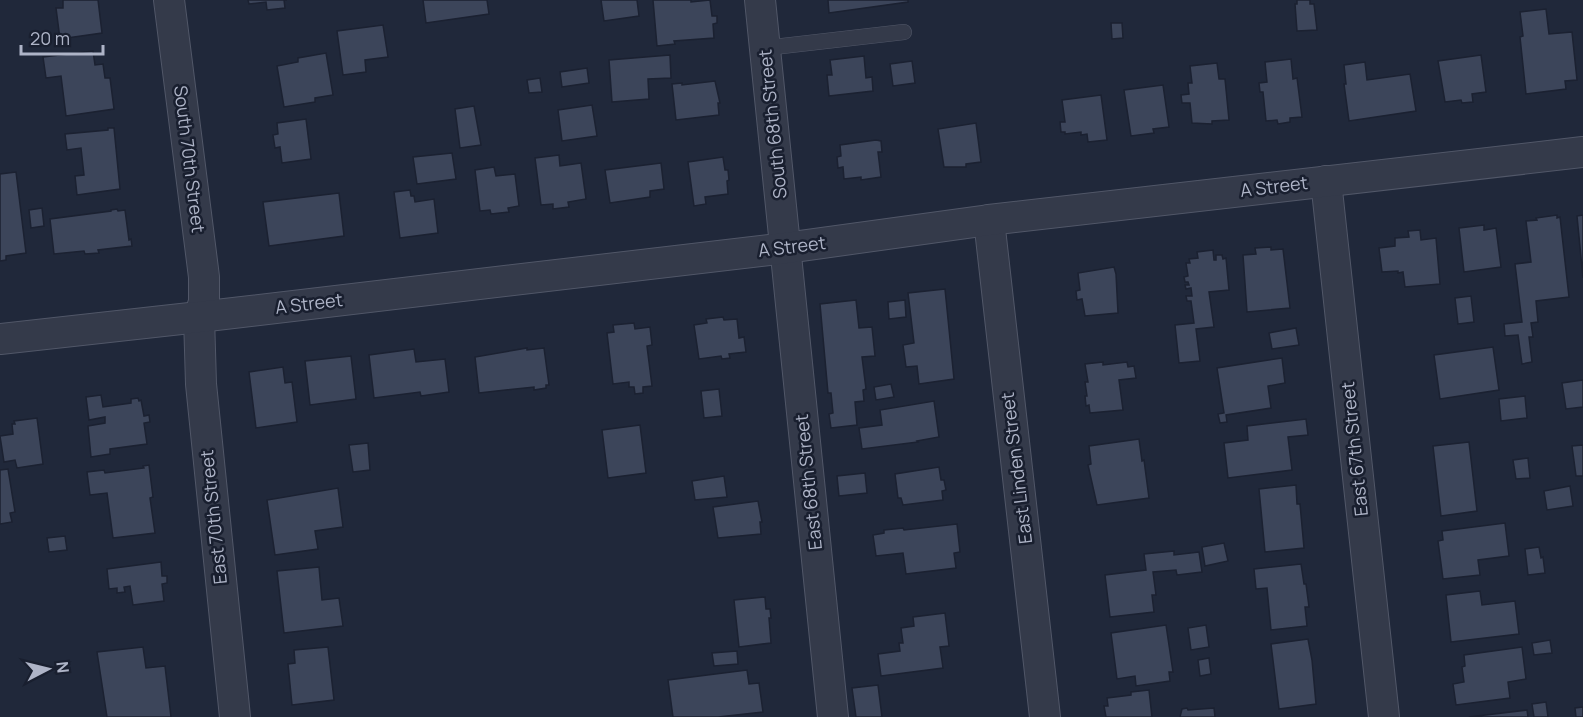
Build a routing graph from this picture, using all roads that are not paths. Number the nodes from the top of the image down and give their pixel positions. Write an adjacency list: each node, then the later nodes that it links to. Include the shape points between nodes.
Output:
1 (169, 0): 9 (street, South 70th Street, via 204,277 204,302)
2 (760, 0): 4 (street, South 68th Street)
3 (904, 32): 4 (lane)
4 (765, 48): 8 (street, South 68th Street)
5 (1583, 152): 6 (street, A Street)
6 (1326, 181): 7 (street, A Street); 14 (street, East 67th Street)
7 (989, 220): 8 (street, A Street); 13 (street, East Linden Street)
8 (786, 248): 9 (street, A Street); 12 (street, East 68th Street)
9 (199, 317): 10 (street, A Street); 11 (street, East 70th Street, via 201,384)
10 (0, 339)
11 (235, 717)
12 (833, 717)
13 (1045, 717)
14 (1384, 717)

